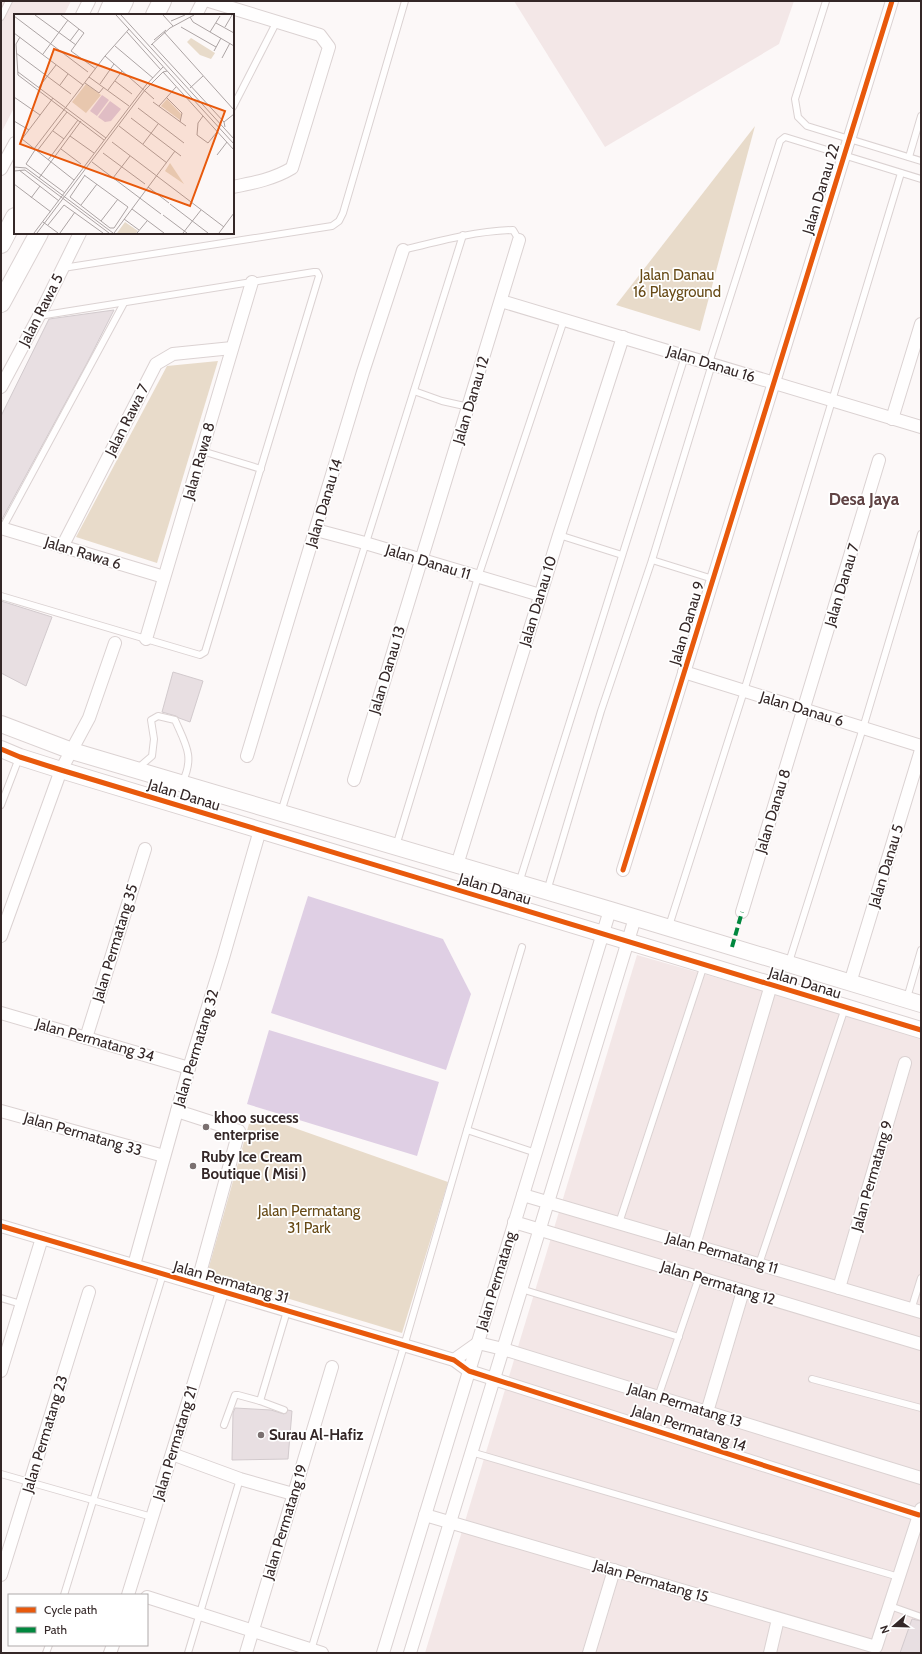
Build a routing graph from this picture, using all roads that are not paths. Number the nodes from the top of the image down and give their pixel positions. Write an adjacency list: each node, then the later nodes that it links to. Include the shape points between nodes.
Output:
1 (9, 1): 16 (lane)
2 (89, 1): 11 (street)
3 (110, 1): 12 (street)
4 (124, 1): 13 (main road)
5 (162, 1): 14 (main road)
6 (203, 1): 15 (street)
7 (209, 1): 17 (street)
8 (405, 1): 36 (lane, via 339,221 332,226)
9 (826, 1): 20 (lane, via 795,105 798,117 807,126)
10 (892, 1): 20 (street, Jalan Danau 22)
11 (82, 14)
12 (104, 14)
13 (118, 14)
14 (155, 14)
15 (196, 14)
16 (1, 17)
17 (276, 23): 18 (lane); 28 (street, via 320,35 329,47 292,168 283,174)
18 (234, 105)
19 (921, 116): 23 (lane)
20 (849, 139): 22 (street, Jalan Danau 22); 23 (lane)
21 (14, 144): 25 (street)
22 (844, 155): 26 (lane); 47 (lane, via 785,137 780,140); 48 (street, Jalan Danau 22)
23 (908, 157): 24 (lane)
24 (921, 161)
25 (1, 169)
26 (901, 173): 27 (lane); 51 (lane)
27 (921, 179)
28 (234, 187)
29 (14, 219): 34 (main road)
30 (38, 234): 39 (main road)
31 (79, 234): 36 (street, Jalan Rawa 5)
32 (463, 235): 33 (lane, via 512,230); 35 (lane); 50 (lane)
33 (519, 240): 38 (street, Jalan Danau 12)
34 (1, 244)
35 (403, 250): 59 (street, Jalan Danau 14)
36 (61, 269): 41 (street, Jalan Rawa 5)
37 (252, 282): 40 (lane); 45 (street, Jalan Rawa 8); 57 (lane, via 314,272 319,276)
38 (501, 301): 42 (street, Jalan Danau 16); 52 (street, Jalan Danau 12)
39 (1, 303)
40 (124, 303): 41 (lane); 58 (lane)
41 (39, 316): 49 (street, Jalan Rawa 5)
42 (564, 320): 44 (street, Jalan Danau 16); 67 (lane)
43 (921, 324): 53 (street)
44 (623, 337): 46 (street, Jalan Danau 16); 61 (street, Jalan Danau 10)
45 (232, 348): 55 (street, Jalan Rawa 8); 63 (street, Jalan Rawa 7, via 173,354 156,364)
46 (685, 356): 47 (street, Jalan Danau 16); 64 (lane)
47 (711, 364): 48 (street, Jalan Danau 16); 66 (lane)
48 (774, 383): 51 (street, Jalan Danau 16); 69 (street, Jalan Danau 9)
49 (1, 387)
50 (414, 391): 52 (lane); 62 (lane)
51 (832, 401): 53 (street, Jalan Danau 16); 75 (lane)
52 (469, 407): 65 (street, Jalan Danau 12)
53 (892, 419): 54 (street, Jalan Danau 16)
54 (921, 428)
55 (202, 451): 57 (lane); 68 (street, Jalan Rawa 8)
56 (879, 460): 76 (street, Jalan Danau 7)
57 (261, 470): 72 (lane, via 205,652 200,655)
58 (1, 529): 63 (street, Jalan Rawa 6)
59 (316, 530): 62 (street, Jalan Danau 11); 83 (street, Jalan Danau 14)
60 (921, 534): 78 (lane)
61 (559, 535): 64 (lane); 70 (street, Jalan Danau 10)
62 (365, 543): 65 (street, Jalan Danau 11); 90 (lane)
63 (62, 546): 68 (street, Jalan Rawa 6)
64 (622, 555): 96 (lane)
65 (421, 559): 67 (street, Jalan Danau 11); 87 (street, Jalan Danau 13)
66 (652, 560): 69 (lane); 97 (lane, via 601,711)
67 (478, 577): 70 (street, Jalan Danau 11); 92 (lane)
68 (164, 578): 72 (street, Jalan Rawa 8)
69 (713, 579): 74 (street, Jalan Danau 9)
70 (540, 595): 94 (street, Jalan Danau 10)
71 (1, 596): 72 (lane)
72 (146, 639)
73 (115, 643): 82 (street, via 89,718)
74 (684, 672): 75 (street, Jalan Danau 6); 95 (street, Jalan Danau 9)
75 (744, 691): 76 (street, Jalan Danau 6); 101 (lane)
76 (804, 710): 78 (street, Jalan Danau 6); 99 (street, Jalan Danau 8)
77 (1, 724): 82 (street, Jalan Danau)
78 (863, 728): 79 (street, Jalan Danau 6); 107 (lane)
79 (921, 746)
80 (1, 749): 84 (street, Jalan Danau)
81 (921, 750): 109 (street, Jalan Danau 5)
82 (72, 751): 85 (street); 86 (street, Jalan Danau)
83 (247, 756)
84 (20, 757): 85 (street, Jalan Danau); 89 (lane)
85 (61, 770): 91 (street, Jalan Danau); 103 (street)
86 (135, 770): 88 (street, Jalan Danau); 88 (lane, via 152,756 154,739 151,720 158,716 175,720 188,749 188,770)
87 (354, 780)
88 (182, 784): 90 (street, Jalan Danau)
89 (1, 805)
90 (281, 813): 92 (street, Jalan Danau)
91 (260, 830): 102 (street, Jalan Danau); 117 (street, Jalan Permatang 32)
92 (396, 847): 94 (street, Jalan Danau)
93 (145, 849): 115 (street, Jalan Permatang 35)
94 (457, 865): 96 (street, Jalan Danau)
95 (623, 870)
96 (519, 883): 97 (street, Jalan Danau)
97 (547, 891): 98 (street, Jalan Danau)
98 (610, 910): 100 (street, Jalan Danau); 102 (street, Jalan Permatang)
99 (742, 912)
100 (635, 918): 101 (street, Jalan Danau); 104 (street, Jalan Permatang)
101 (669, 928): 107 (street, Jalan Danau)
102 (603, 934): 104 (street, Jalan Danau); 121 (street, Jalan Permatang)
103 (1, 936)
104 (628, 942): 108 (street, Jalan Danau); 124 (street, Jalan Permatang)
105 (522, 947): 120 (lane)
106 (921, 950): 111 (lane)
107 (788, 964): 109 (street, Jalan Danau)
108 (704, 965): 110 (street, Jalan Danau); 126 (lane)
109 (850, 983): 111 (street, Jalan Danau)
110 (771, 985): 112 (street, Jalan Danau); 130 (street)
111 (914, 1002)
112 (846, 1007): 114 (street, Jalan Danau); 131 (lane)
113 (1, 1013): 115 (street, Jalan Permatang 34)
114 (921, 1030)
115 (86, 1038): 117 (street, Jalan Permatang 34)
116 (905, 1064): 137 (street, Jalan Permatang 9)
117 (189, 1068): 119 (street, Jalan Permatang 32)
118 (1, 1111): 122 (street, Jalan Permatang 33)
119 (177, 1111): 122 (street, Jalan Permatang 32); 136 (street, via 239,1131)
120 (467, 1130): 121 (lane); 149 (lane)
121 (536, 1153): 123 (street, Jalan Permatang)
122 (164, 1156): 132 (street, Jalan Permatang 32)
123 (523, 1195): 124 (street, Jalan Permatang 11); 125 (street, Jalan Permatang)
124 (548, 1202): 126 (street, Jalan Permatang 11); 128 (street, Jalan Permatang)
125 (514, 1222): 128 (street, Jalan Permatang 12); 147 (street, Jalan Permatang)
126 (619, 1223): 130 (street, Jalan Permatang 11)
127 (1, 1226): 129 (street, Jalan Permatang 31)
128 (540, 1230): 134 (street, Jalan Permatang 12); 138 (street, Jalan Permatang)
129 (42, 1238): 132 (street, Jalan Permatang 31); 143 (street)
130 (694, 1245): 131 (street, Jalan Permatang 11)
131 (759, 1264): 137 (street, Jalan Permatang 11)
132 (134, 1266): 133 (street, Jalan Permatang 31)
133 (163, 1274): 136 (street, Jalan Permatang 31); 170 (lane)
134 (699, 1278): 139 (street, Jalan Permatang 12); 146 (lane)
135 (921, 1278): 145 (lane)
136 (197, 1284): 141 (street, Jalan Permatang 31)
137 (839, 1288): 145 (street, Jalan Permatang 11)
138 (522, 1289): 146 (lane); 150 (street, Jalan Permatang)
139 (743, 1291): 148 (street, Jalan Permatang 12); 161 (street)
140 (89, 1292): 168 (street, Jalan Permatang 23)
141 (222, 1292): 144 (street, Jalan Permatang 31); 164 (street, Jalan Permatang 21)
142 (1, 1298): 143 (lane)
143 (22, 1304): 153 (street)
144 (287, 1311): 149 (street, Jalan Permatang 31); 158 (lane)
145 (916, 1311)
146 (679, 1336): 157 (lane)
147 (478, 1342): 150 (street, Jalan Permatang 13); 151 (street); 154 (street, Jalan Permatang)
148 (921, 1344)
149 (404, 1346): 151 (street, Jalan Permatang 31); 187 (lane)
150 (503, 1349): 155 (street, Jalan Permatang); 157 (street, Jalan Permatang 13)
151 (454, 1360): 154 (street, Jalan Permatang 14)
152 (332, 1367): 169 (street, Jalan Permatang 19)
153 (1, 1371)
154 (469, 1372): 155 (street, Jalan Permatang 14); 172 (street, Jalan Permatang)
155 (494, 1379): 163 (street, Jalan Permatang); 171 (street, Jalan Permatang 14)
156 (812, 1379): 159 (lane)
157 (658, 1397): 161 (street, Jalan Permatang 13)
158 (260, 1401): 160 (lane); 162 (lane, via 236,1395)
159 (921, 1408)
160 (284, 1410)
161 (707, 1412): 167 (street, Jalan Permatang 13)
162 (224, 1425)
163 (471, 1452): 174 (street, Jalan Permatang); 177 (lane)
164 (172, 1454): 166 (street); 173 (street, Jalan Permatang 21)
165 (1, 1474): 168 (lane)
166 (240, 1478): 169 (street); 182 (lane)
167 (921, 1478)
168 (30, 1482): 170 (lane); 176 (street, Jalan Permatang 23)
169 (293, 1494): 185 (street, Jalan Permatang 19)
170 (93, 1500): 173 (lane); 179 (lane)
171 (920, 1512): 177 (street)
172 (425, 1515): 174 (street, Jalan Permatang 15); 190 (street, Jalan Permatang)
173 (152, 1517): 178 (street, Jalan Permatang 21)
174 (450, 1522): 175 (street, Jalan Permatang 15); 191 (street, Jalan Permatang)
175 (614, 1570): 184 (street, Jalan Permatang 15); 192 (street)
176 (1, 1576)
177 (899, 1577): 181 (street)
178 (129, 1593)
179 (64, 1594)
180 (148, 1597): 182 (street)
181 (890, 1606): 183 (lane); 186 (street)
182 (200, 1615): 185 (street); 188 (lane)
183 (921, 1617)
184 (778, 1619): 186 (street, Jalan Permatang 15); 193 (street)
185 (252, 1631): 187 (street); 189 (street, Jalan Permatang 19)
186 (875, 1650)
187 (315, 1652)
188 (188, 1653)
189 (246, 1653)
190 (383, 1653)
191 (410, 1653)
192 (589, 1653)
193 (770, 1653)

